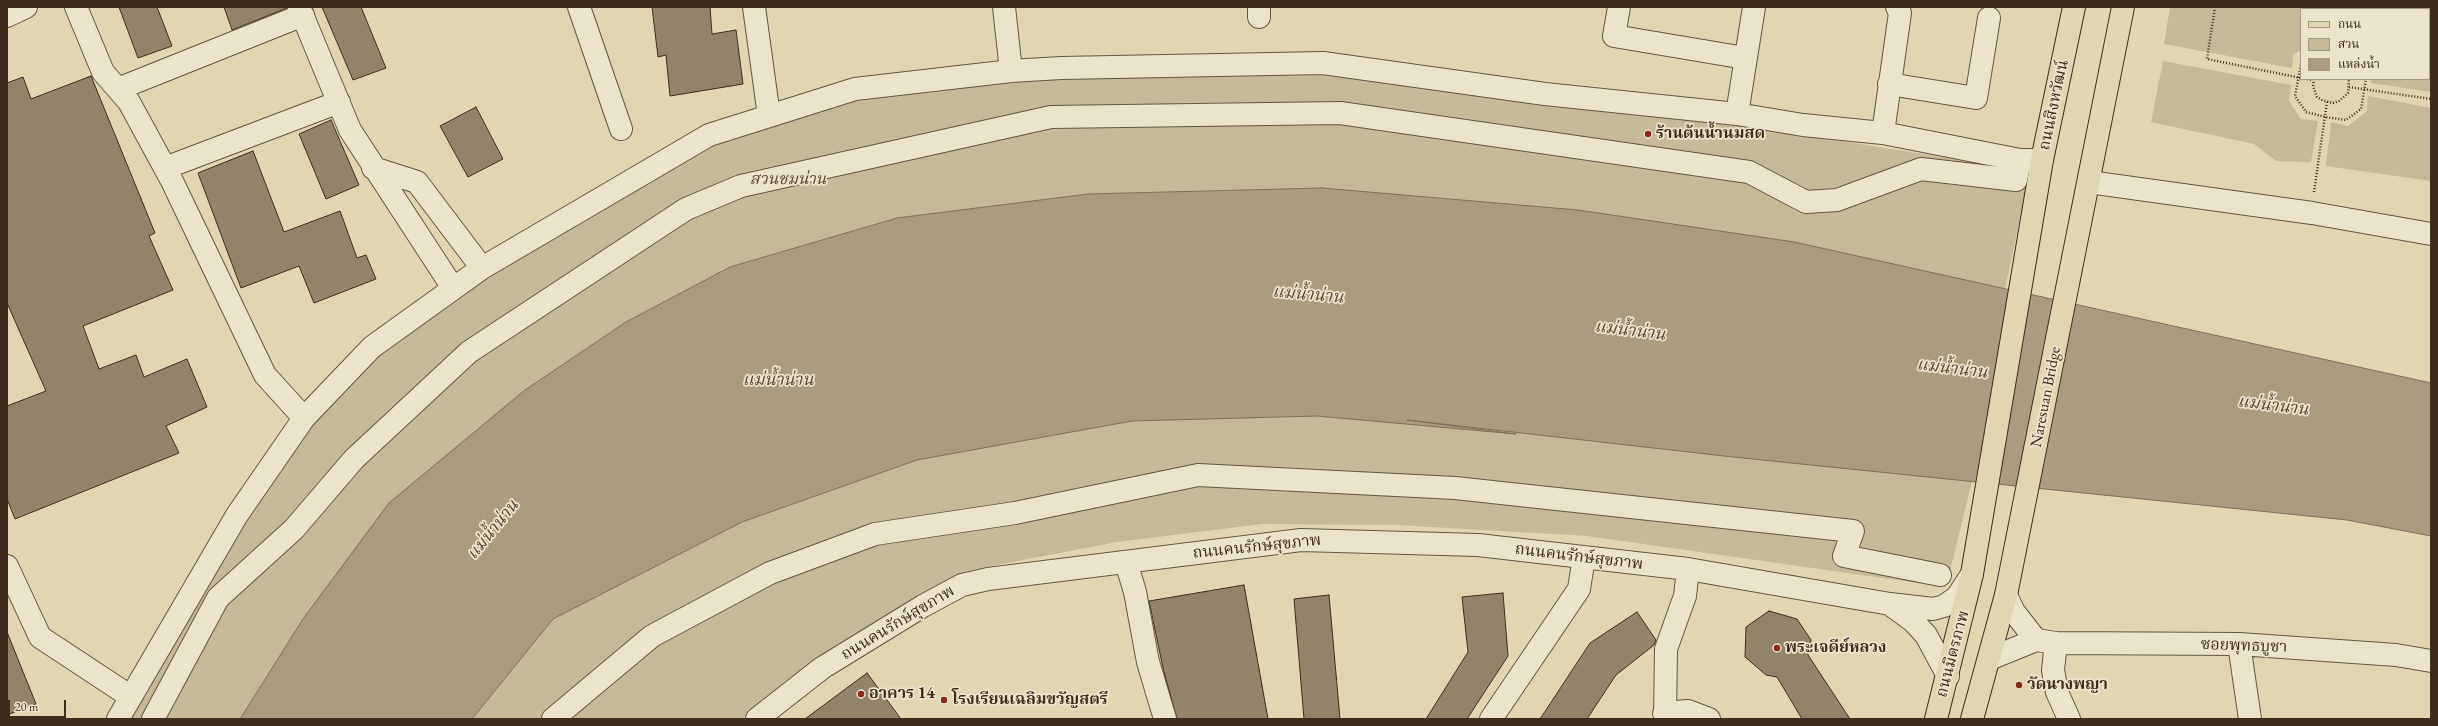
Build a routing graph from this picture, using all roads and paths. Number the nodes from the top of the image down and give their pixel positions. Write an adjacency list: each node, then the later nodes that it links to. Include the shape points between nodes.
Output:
1 (26, 7): 13 (street)
2 (76, 7): 24 (street, via 103,72)
3 (580, 7): 31 (street)
4 (754, 7): 29 (street)
5 (1004, 7): 16 (street)
6 (1620, 7): 15 (street, via 1614,36)
7 (1754, 7): 15 (street)
8 (1896, 7): 21 (street, via 1900,13)
9 (2074, 7): 34 (main road, ถนนสิงหวัฒน์)
10 (2123, 7): 37 (main road)
11 (2215, 7): 17 (path, via 2207,59)
12 (301, 11): 24 (street); 26 (street)
13 (7, 16)
14 (1989, 18): 21 (street, via 1976,98)
15 (1745, 58): 28 (street)
16 (1011, 71): 28 (street, via 1323,63 1545,94); 29 (street, via 855,89)
17 (2299, 78): 30 (path, via 2295,96 2306,112)
18 (2314, 80): 27 (path, via 2314,92)
19 (2349, 80): 22 (path)
20 (2366, 80): 23 (path)
21 (1890, 84): 32 (street)
22 (2349, 87): 23 (path); 27 (path, via 2348,93 2339,101)
23 (2364, 89): 25 (path); 30 (path, via 2361,109 2346,120)
24 (118, 90): 35 (street, via 129,102)
25 (2431, 99)
26 (339, 102): 35 (street); 36 (street, via 350,130)
27 (2327, 102): 30 (path)
28 (1737, 114): 32 (street, via 1803,125)
29 (769, 116): 40 (street, via 709,135)
30 (2325, 117): 38 (path)
31 (621, 129)
32 (1883, 133): 33 (street)
33 (2020, 160): 34 (street); 59 (street, via 2016,180 1920,169 1837,200 1806,202 1749,172 1340,113 1051,117 741,186 686,209 469,352 354,460 294,529 218,598)
34 (2042, 160): 48 (main road, ถนนสิงหวัฒน์)
35 (165, 168): 42 (street, via 265,375)
36 (373, 168): 40 (street, via 417,182); 41 (street)
37 (2088, 190): 38 (street); 49 (main road, Naresuan Bridge)
38 (2312, 213): 39 (street)
39 (2431, 234)
40 (482, 268): 41 (street)
41 (453, 288): 42 (street, via 372,347)
42 (304, 418): 56 (street, via 237,515)
43 (1584, 557): 44 (street, ถนนคนรักษ์สุขภาพ, via 1478,546 1300,540); 46 (street, ถนนคนรักษ์สุขภาพ); 63 (street, via 1580,589)
44 (1126, 562): 61 (street, ถนนคนรักษ์สุขภาพ, via 988,579 962,585 822,668); 62 (street, via 1135,592 1148,662)
45 (7, 566): 56 (street, via 40,637)
46 (1688, 570): 50 (street, ถนนคนรักษ์สุขภาพ); 57 (street, via 1685,596 1666,649)
47 (1940, 575): 60 (street, via 1844,556 1853,531 1455,488 1198,475 1015,512 875,534 770,573 652,636)
48 (1966, 587): 50 (street, ถนนคนรักษ์สุขภาพ, via 1944,606 1933,609); 55 (main road, ถนนมิตรภาพ)
49 (2006, 595): 51 (street, via 2014,612); 53 (main road)
50 (1890, 604): 55 (street, ถนนคนรักษ์สุขภาพ, via 1914,621 1926,635)
51 (2046, 642): 52 (street, ซอยพุทธบูชา); 53 (street); 67 (street, via 2057,692)
52 (2239, 644): 54 (street, ซอยพุทธบูชา, via 2396,655); 68 (street)
53 (1989, 659): 66 (main road)
54 (2431, 661)
55 (1948, 676): 65 (main road, ถนนมิตรภาพ)
56 (131, 697): 58 (street)
57 (1665, 716): 64 (street, via 1688,711)
58 (118, 719)
59 (153, 719)
60 (553, 719)
61 (757, 719)
62 (1165, 719)
63 (1492, 719)
64 (1709, 719)
65 (1936, 719)
66 (1972, 719)
67 (2069, 719)
68 (2250, 719)

